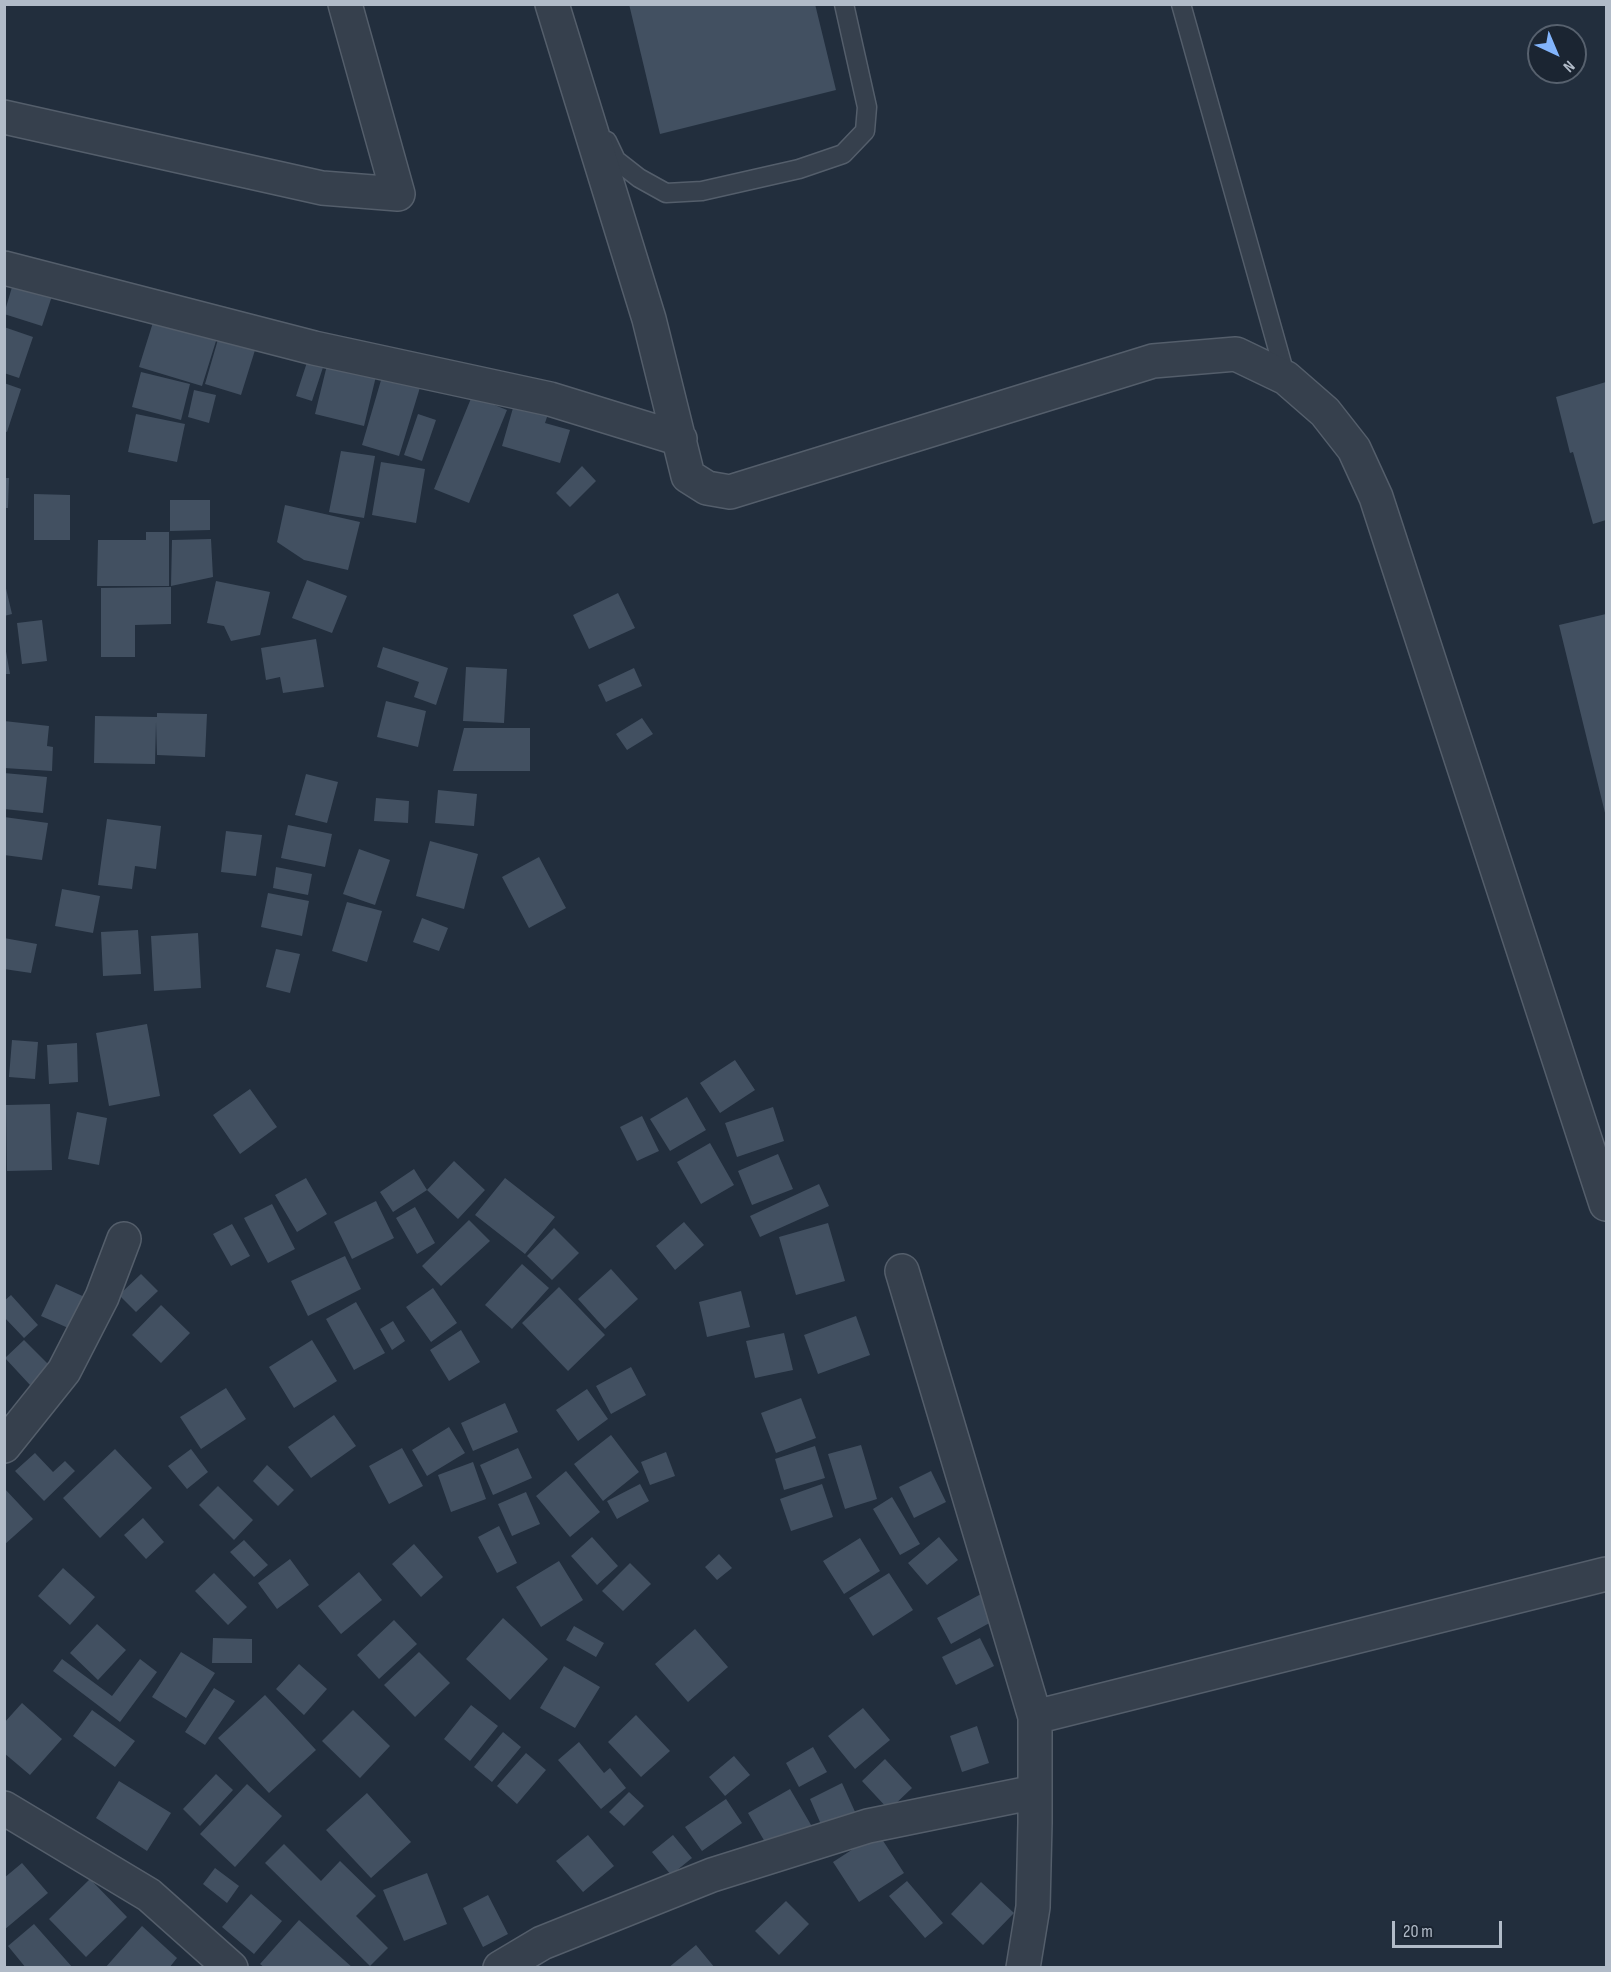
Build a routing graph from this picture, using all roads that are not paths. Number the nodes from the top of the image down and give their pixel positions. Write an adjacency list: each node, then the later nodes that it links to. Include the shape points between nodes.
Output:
1 (345, 4): 6 (street, via 398,194 322,188)
2 (552, 4): 9 (street, via 649,319)
3 (560, 4): 4 (lane, via 590,106 616,160 666,193 702,191 799,168 843,154 865,131 867,107)
4 (843, 4)
5 (1181, 4): 8 (lane)
6 (4, 117)
7 (4, 268): 9 (street, via 314,348 550,399)
8 (1286, 378): 9 (street, via 1236,354 1153,361 730,492 707,488 688,476); 10 (street, via 1325,412 1354,449 1376,497)
9 (680, 439)
10 (1606, 1204)
11 (124, 1239): 13 (street, via 102,1297 64,1371)
12 (902, 1271): 15 (street)
13 (4, 1446)
14 (1606, 1574): 15 (street)
15 (1035, 1717): 16 (street)
16 (1035, 1792): 19 (street, via 868,1826 712,1875 542,1943); 20 (street, via 1033,1907)
17 (6, 1811): 18 (street, via 149,1895)
18 (231, 1968)
19 (500, 1968)
20 (1023, 1968)

